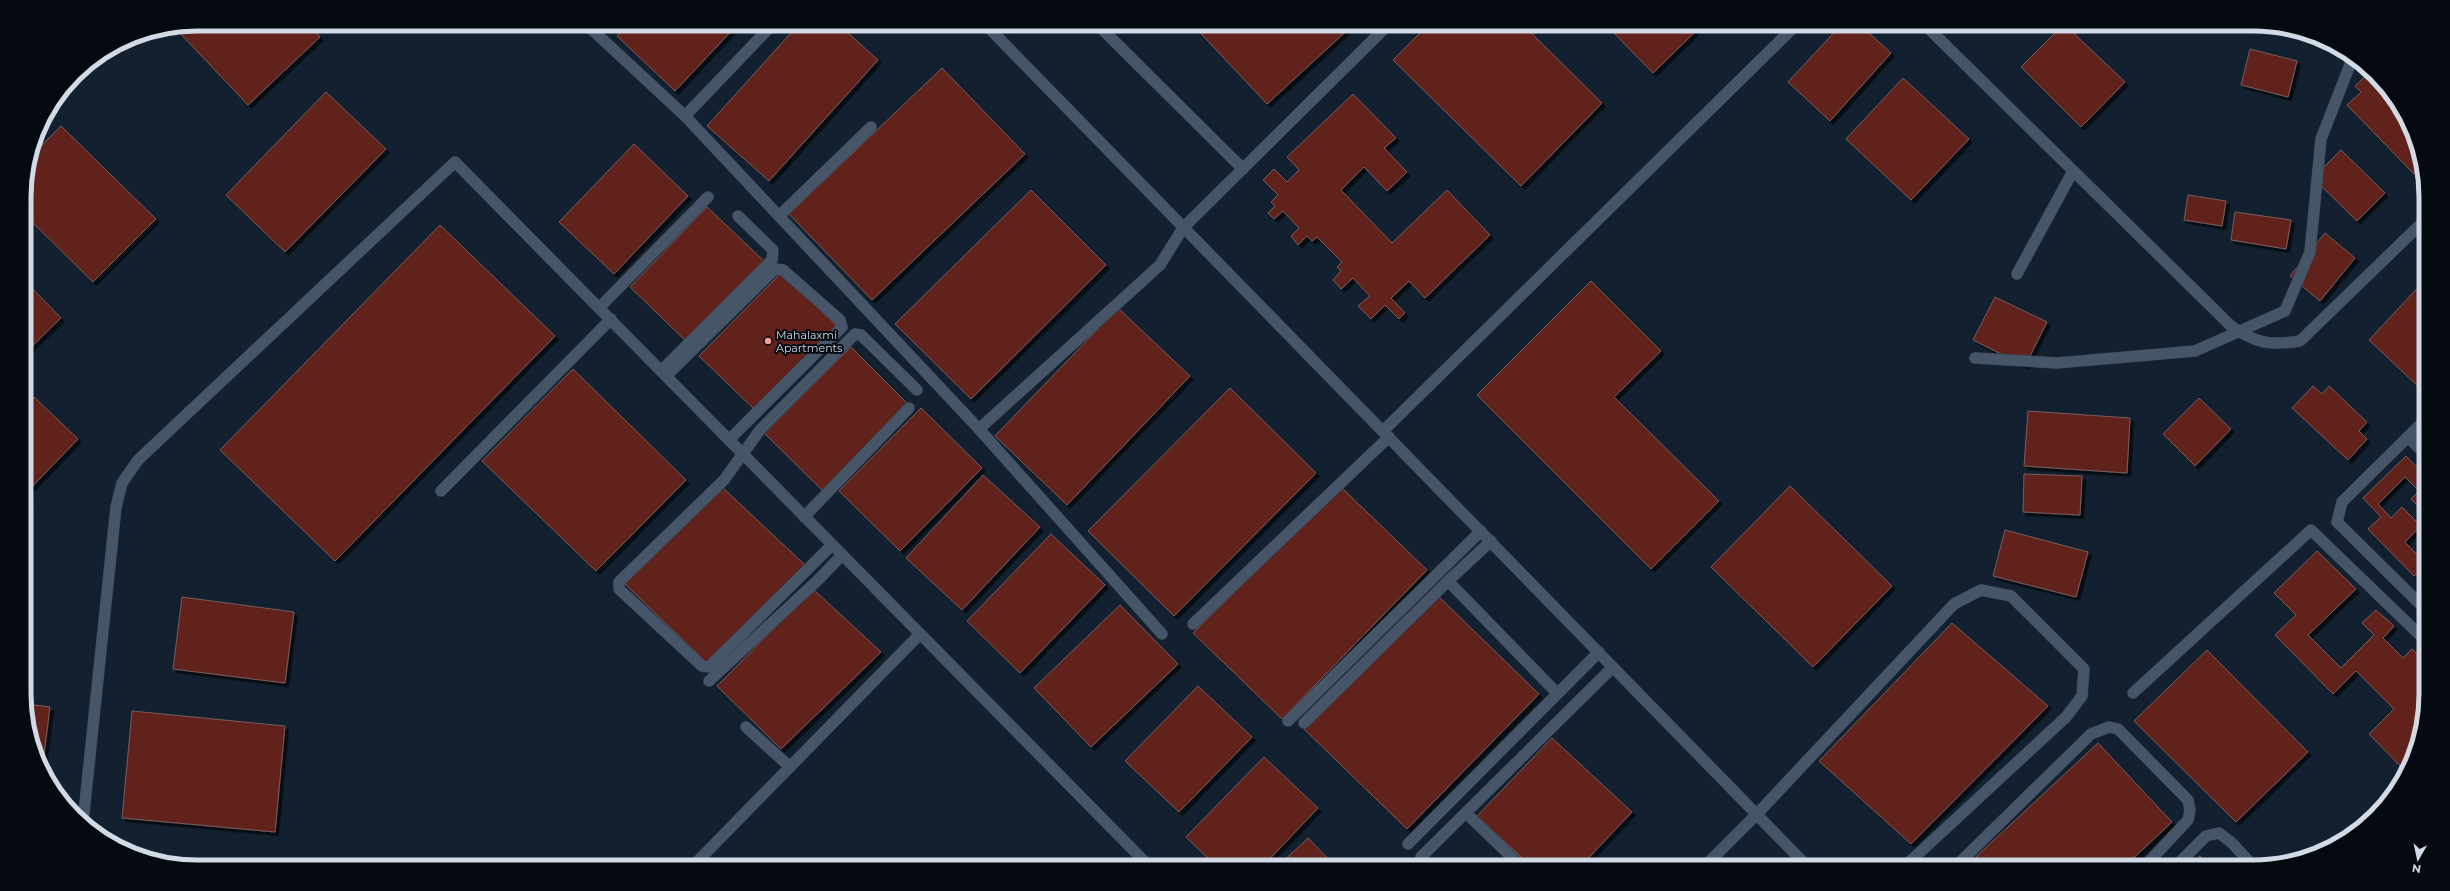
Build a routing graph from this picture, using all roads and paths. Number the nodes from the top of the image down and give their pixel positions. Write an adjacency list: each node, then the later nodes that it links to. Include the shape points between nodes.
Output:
1 (593, 31): 9 (street)
2 (766, 31): 9 (street)
3 (992, 31): 17 (street)
4 (1104, 31): 11 (street)
5 (1382, 31): 11 (street)
6 (1789, 31): 28 (street)
7 (1931, 31): 12 (street)
8 (2351, 63): 21 (street, via 2321,139 2310,252 2285,312)
9 (684, 116): 15 (street)
10 (871, 126): 15 (street)
11 (1243, 169): 17 (street)
12 (2073, 171): 18 (street); 21 (street)
13 (708, 197): 19 (street)
14 (738, 216): 23 (street, via 773,250 772,260)
15 (779, 216): 27 (street)
16 (2419, 226): 21 (street, via 2300,342 2278,345 2251,340)
17 (1183, 228): 27 (street, via 1160,265); 28 (street)
18 (2017, 274)
19 (599, 308): 20 (street); 56 (street, via 455,162 138,460 122,483 116,507)
20 (611, 319): 23 (street); 33 (street)
21 (2239, 332): 22 (street, via 2195,351 2057,363)
22 (1975, 358)
23 (663, 373): 30 (street); 30 (street, via 775,269 783,270 840,320 842,327)
24 (917, 390): 32 (street, via 861,334 856,334 760,430)
25 (909, 408): 34 (street)
26 (2419, 426): 29 (street)
27 (979, 429): 43 (street)
28 (1386, 434): 35 (street); 41 (street)
29 (2408, 437): 31 (street); 40 (street, via 2342,502 2337,522)
30 (729, 440): 32 (street)
31 (2419, 448)
32 (743, 455): 34 (street); 37 (street, via 724,480 619,582 619,589 702,666 708,667)
33 (441, 491)
34 (804, 517): 37 (street)
35 (1481, 531): 36 (street); 50 (street)
36 (1491, 541): 39 (street); 45 (street)
37 (832, 545): 38 (street)
38 (842, 555): 42 (street); 47 (street)
39 (1448, 580): 48 (street); 51 (street)
40 (2419, 603)
41 (1193, 624)
42 (920, 634): 53 (street); 60 (street)
43 (1162, 634)
44 (2419, 634): 49 (street, via 2311,530)
45 (1599, 652): 46 (street); 48 (street)
46 (1614, 667): 54 (street); 55 (street)
47 (709, 681)
48 (1557, 693): 57 (street)
49 (2133, 693)
50 (1288, 721)
51 (1304, 723)
52 (746, 727): 53 (street)
53 (790, 767): 59 (street)
54 (1466, 813): 58 (street); 61 (street)
55 (1758, 814): 62 (street); 63 (street); 64 (street, via 1954,604 1981,590 2011,596 2084,669 2082,696 2066,718)
56 (84, 815)
57 (1408, 844)
58 (1421, 857)
59 (699, 860)
60 (1143, 860)
61 (1515, 860)
62 (1711, 860)
63 (1801, 860)
64 (1912, 860)
65 (1962, 860): 66 (street, via 2090,734 2109,727 2118,729 2188,800 2188,820)
66 (2151, 860)
67 (2182, 860): 68 (street, via 2206,836 2219,833)
68 (2248, 860)

